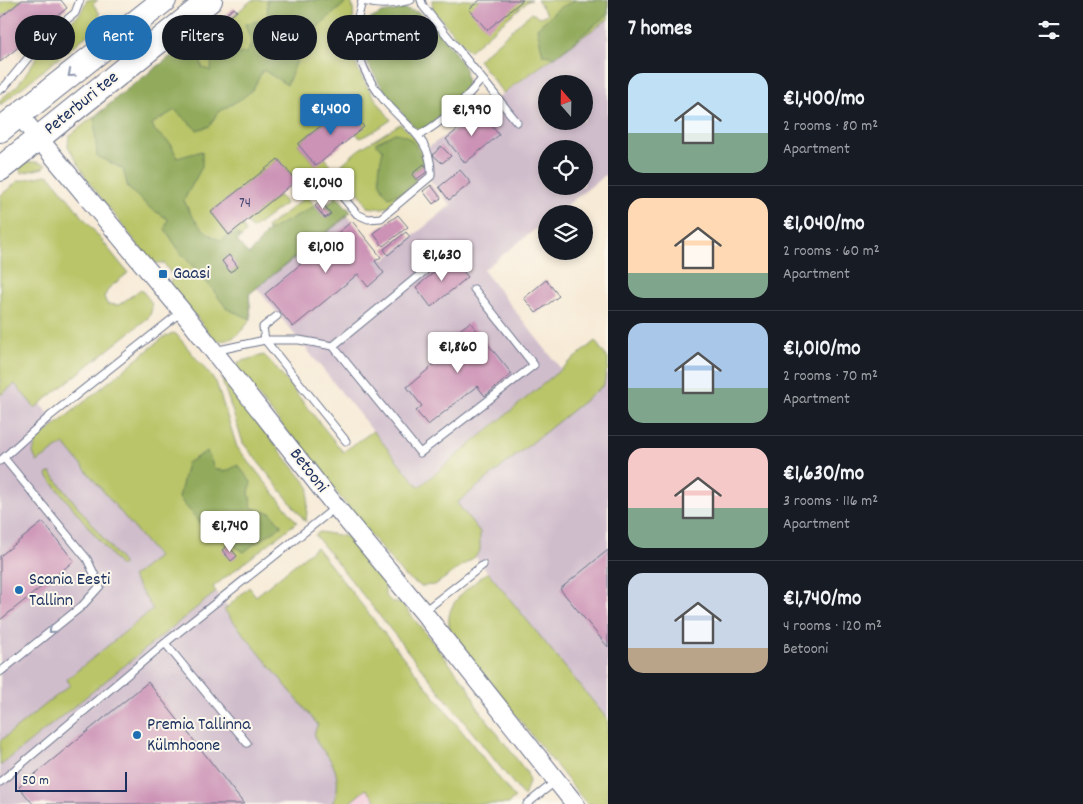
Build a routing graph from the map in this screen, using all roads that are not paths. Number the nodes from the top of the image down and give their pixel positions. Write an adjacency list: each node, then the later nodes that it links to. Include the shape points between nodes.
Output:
1 (80, 0): 8 (lane, via 76,13 45,37)
2 (164, 0): 9 (highway, Peterburi tee, one-way to 9)
3 (210, 0): 13 (highway, Peterburi tee)
4 (362, 0): 5 (lane, via 388,4); 12 (lane, via 356,37 367,75 384,100)
5 (411, 0)
6 (421, 0): 7 (lane)
7 (482, 79): 10 (lane); 12 (lane, via 432,128)
8 (0, 90)
9 (19, 115): 11 (highway, Peterburi tee); 13 (street, Betooni)
10 (517, 122)
11 (0, 130)
12 (419, 135): 15 (lane, via 432,165 431,176 381,218 368,219 357,214)
13 (38, 139): 14 (highway, Peterburi tee); 18 (street, Betooni)
14 (0, 169)
15 (325, 176)
16 (444, 256): 21 (lane)
17 (474, 289): 21 (lane, via 534,365 420,453)
18 (182, 311): 22 (street, Betooni); 24 (lane, via 50,416)
19 (277, 316): 20 (lane, via 263,327)
20 (265, 340): 21 (lane, via 299,340); 22 (lane); 23 (lane)
21 (333, 346)
22 (213, 351): 25 (street, Betooni)
23 (346, 441)
24 (2, 460): 29 (lane, one-way to 29, via 87,559 100,586 82,606)
25 (336, 506): 27 (street, Betooni); 28 (lane)
26 (483, 565): 27 (lane)
27 (423, 612): 31 (street, Betooni)
28 (165, 643): 30 (lane); 32 (lane)
29 (0, 672)
30 (247, 743)
31 (556, 780): 33 (lane); 34 (street, Betooni)
32 (0, 782)
33 (527, 804)
34 (575, 804)

